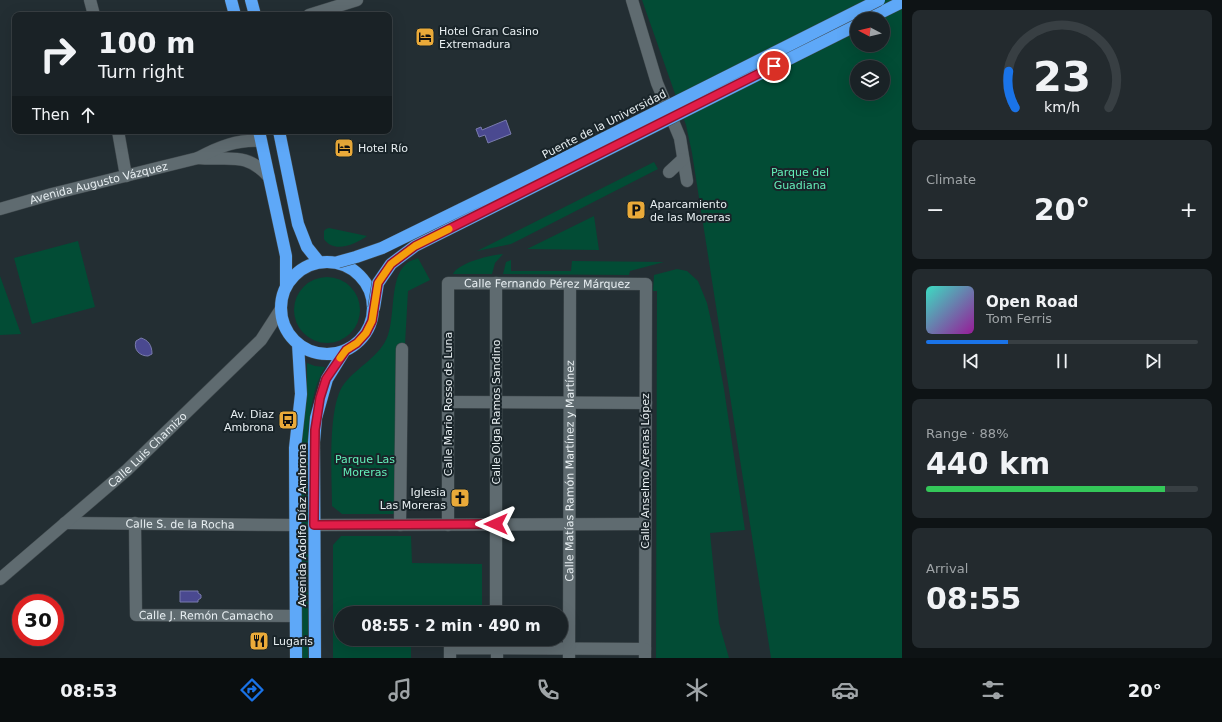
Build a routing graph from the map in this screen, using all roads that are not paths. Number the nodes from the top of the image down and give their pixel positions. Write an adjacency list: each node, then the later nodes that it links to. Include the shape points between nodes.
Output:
1 (90, 0): 8 (street)
2 (231, 0): 9 (highway)
3 (251, 0): 10 (highway)
4 (357, 0): 11 (street)
5 (632, 0): 20 (street, via 657,83 680,138)
6 (879, 0): 28 (highway, Puente de la Universidad, bridge, via 382,248)
7 (902, 2): 12 (highway)
8 (93, 12)
9 (234, 12)
10 (254, 12)
11 (318, 12)
12 (882, 12)
13 (850, 28): 34 (highway, bridge, via 415,246 391,264 378,283)
14 (119, 134): 22 (street)
15 (246, 134): 18 (street)
16 (279, 134): 26 (highway)
17 (260, 136): 18 (street, Avenida Augusto Vázquez); 23 (highway); 26 (highway, via 276,152 289,209 293,220)
18 (239, 141): 19 (street, Avenida Augusto Vázquez, via 213,149)
19 (198, 158): 22 (street, Avenida Augusto Vázquez); 23 (street, Avenida Augusto Vázquez, via 248,160)
20 (683, 159): 21 (street); 24 (street)
21 (669, 172)
22 (126, 176): 25 (street, Avenida Augusto Vázquez)
23 (269, 178): 33 (highway, via 286,256)
24 (687, 182)
25 (0, 209)
26 (298, 224): 27 (highway, via 307,247)
27 (319, 262): 28 (highway); 33 (highway, via 302,270)
28 (338, 262): 34 (highway, via 352,268 364,279 371,292)
29 (448, 283): 30 (street, Calle Fernando Pérez Márquez); 39 (street, Calle Mario Rosso de Luna)
30 (496, 283): 31 (street, Calle Fernando Pérez Márquez); 40 (street, Calle Olga Ramos Sandino)
31 (570, 284): 32 (street, Calle Fernando Pérez Márquez); 41 (street, Calle Matías Ramón Martínez y Martínez)
32 (646, 284): 42 (street, Calle Anselmo Arenas López)
33 (286, 286): 35 (highway)
34 (374, 308): 38 (highway, via 372,321 366,333)
35 (281, 309): 36 (highway, via 283,322); 43 (street, Calle Luis Chamizo, via 261,340 127,470)
36 (298, 344): 38 (highway, via 321,354 334,354); 48 (highway, Avenida Adolfo Díaz Ambrona, via 301,373 295,448)
37 (402, 349): 50 (street)
38 (346, 350): 49 (highway, Avenida Adolfo Díaz Ambrona, via 326,379 316,418)
39 (448, 402): 40 (street); 51 (street, Calle Mario Rosso de Luna)
40 (496, 402): 41 (street); 45 (street, Calle Olga Ramos Sandino)
41 (569, 403): 42 (street); 46 (street, Calle Matías Ramón Martínez y Martínez)
42 (646, 403): 47 (street, Calle Anselmo Arenas López)
43 (65, 523): 44 (street, Calle S. de la Rocha); 52 (street, Calle Luis Chamizo)
44 (135, 523): 48 (street, Calle S. de la Rocha); 54 (street, Calle J. Remón Camacho, via 136,615)
45 (496, 524): 46 (street); 51 (street); 53 (street, Calle Olga Ramos Sandino)
46 (569, 524): 47 (street); 57 (street, Calle Matías Ramón Martínez y Martínez)
47 (645, 524): 58 (street, Calle Anselmo Arenas López)
48 (295, 525): 54 (highway, Avenida Adolfo Díaz Ambrona)
49 (314, 525): 50 (street); 60 (highway, Avenida Adolfo Díaz Ambrona)
50 (400, 525): 51 (street)
51 (448, 525)
52 (0, 579)
53 (496, 606)
54 (295, 616): 59 (highway, Avenida Adolfo Díaz Ambrona)
55 (497, 648): 56 (street); 57 (street)
56 (450, 653)
57 (569, 653): 58 (street)
58 (645, 653)
59 (296, 658)
60 (315, 658)

